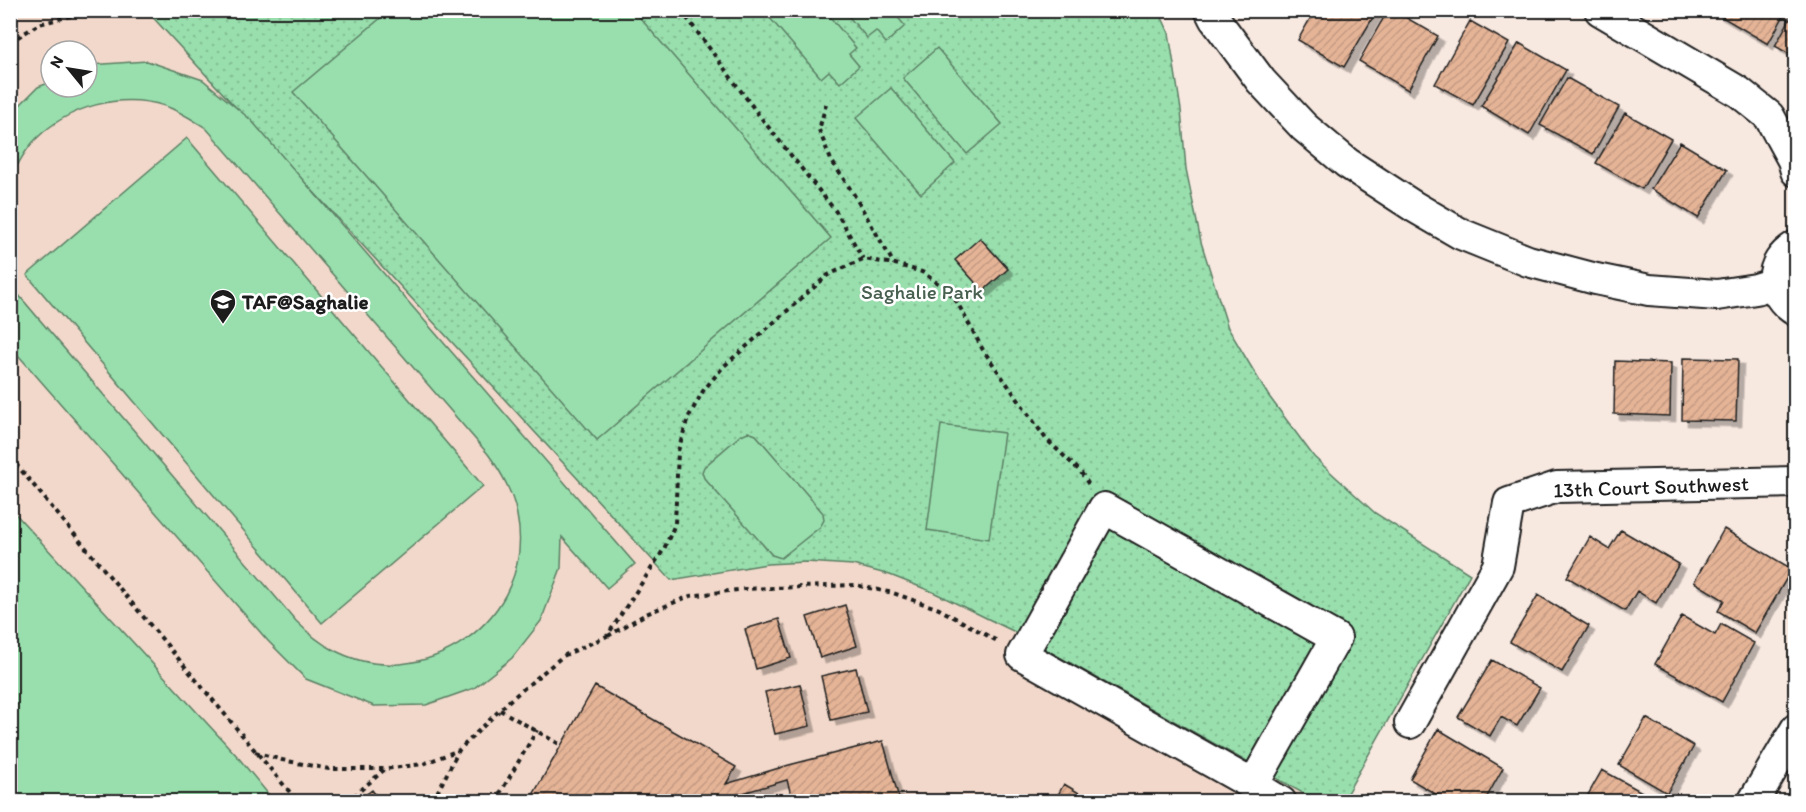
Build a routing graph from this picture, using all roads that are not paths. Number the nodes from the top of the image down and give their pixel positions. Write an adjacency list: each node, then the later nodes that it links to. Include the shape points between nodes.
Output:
1 (1210, 10): 6 (street, via 1261,81 1304,127 1347,164 1461,234 1528,261 1649,290 1717,295)
2 (1600, 10): 3 (street, via 1739,92)
3 (1787, 130): 4 (street)
4 (1796, 171)
5 (1796, 246): 6 (street, via 1779,260)
6 (1774, 283): 7 (street, via 1785,304)
7 (1796, 311)
8 (1796, 482): 9 (street, 13th Court Southwest, via 1557,488 1509,503 1498,566)
9 (1410, 723)
10 (1796, 729): 13 (street)
11 (1254, 785): 11 (street, via 1022,655 1104,508 1336,638); 12 (street)
12 (1281, 801)
13 (1753, 801)

